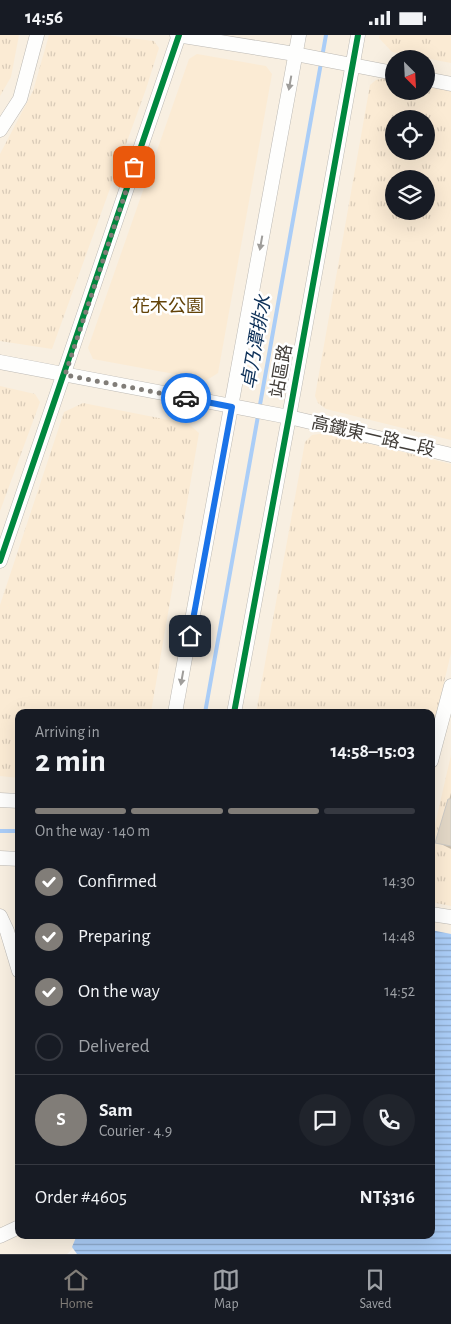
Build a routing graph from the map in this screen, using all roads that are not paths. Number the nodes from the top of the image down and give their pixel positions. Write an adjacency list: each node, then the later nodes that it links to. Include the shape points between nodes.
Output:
1 (37, 35): 10 (street, via 20,99)
2 (178, 35): 5 (street); 12 (street)
3 (299, 35): 5 (street)
4 (358, 35): 6 (street, 站區路)
5 (295, 54): 6 (street); 13 (street, one-way to 13)
6 (352, 65): 7 (street); 14 (street, 站區路)
7 (385, 71)
8 (435, 81): 9 (street)
9 (451, 84)
10 (0, 130)
11 (0, 362): 12 (street, 高鐵東一路二段)
12 (65, 375): 13 (street, 高鐵東一路二段); 16 (street)
13 (232, 407): 14 (street, 高鐵東一路二段); 18 (street, one-way to 18)
14 (289, 417): 15 (street, 高鐵東一路二段); 19 (street, 站區路)
15 (451, 455)
16 (0, 561)
17 (451, 686): 20 (street)
18 (177, 709)
19 (235, 709)
20 (435, 746)
21 (0, 800): 22 (street)
22 (15, 801)
23 (0, 858): 24 (street)
24 (15, 859)
25 (435, 915): 27 (street)
26 (0, 916): 28 (street)
27 (451, 917)
28 (15, 958)
29 (15, 1229): 30 (street)
30 (0, 1236)

